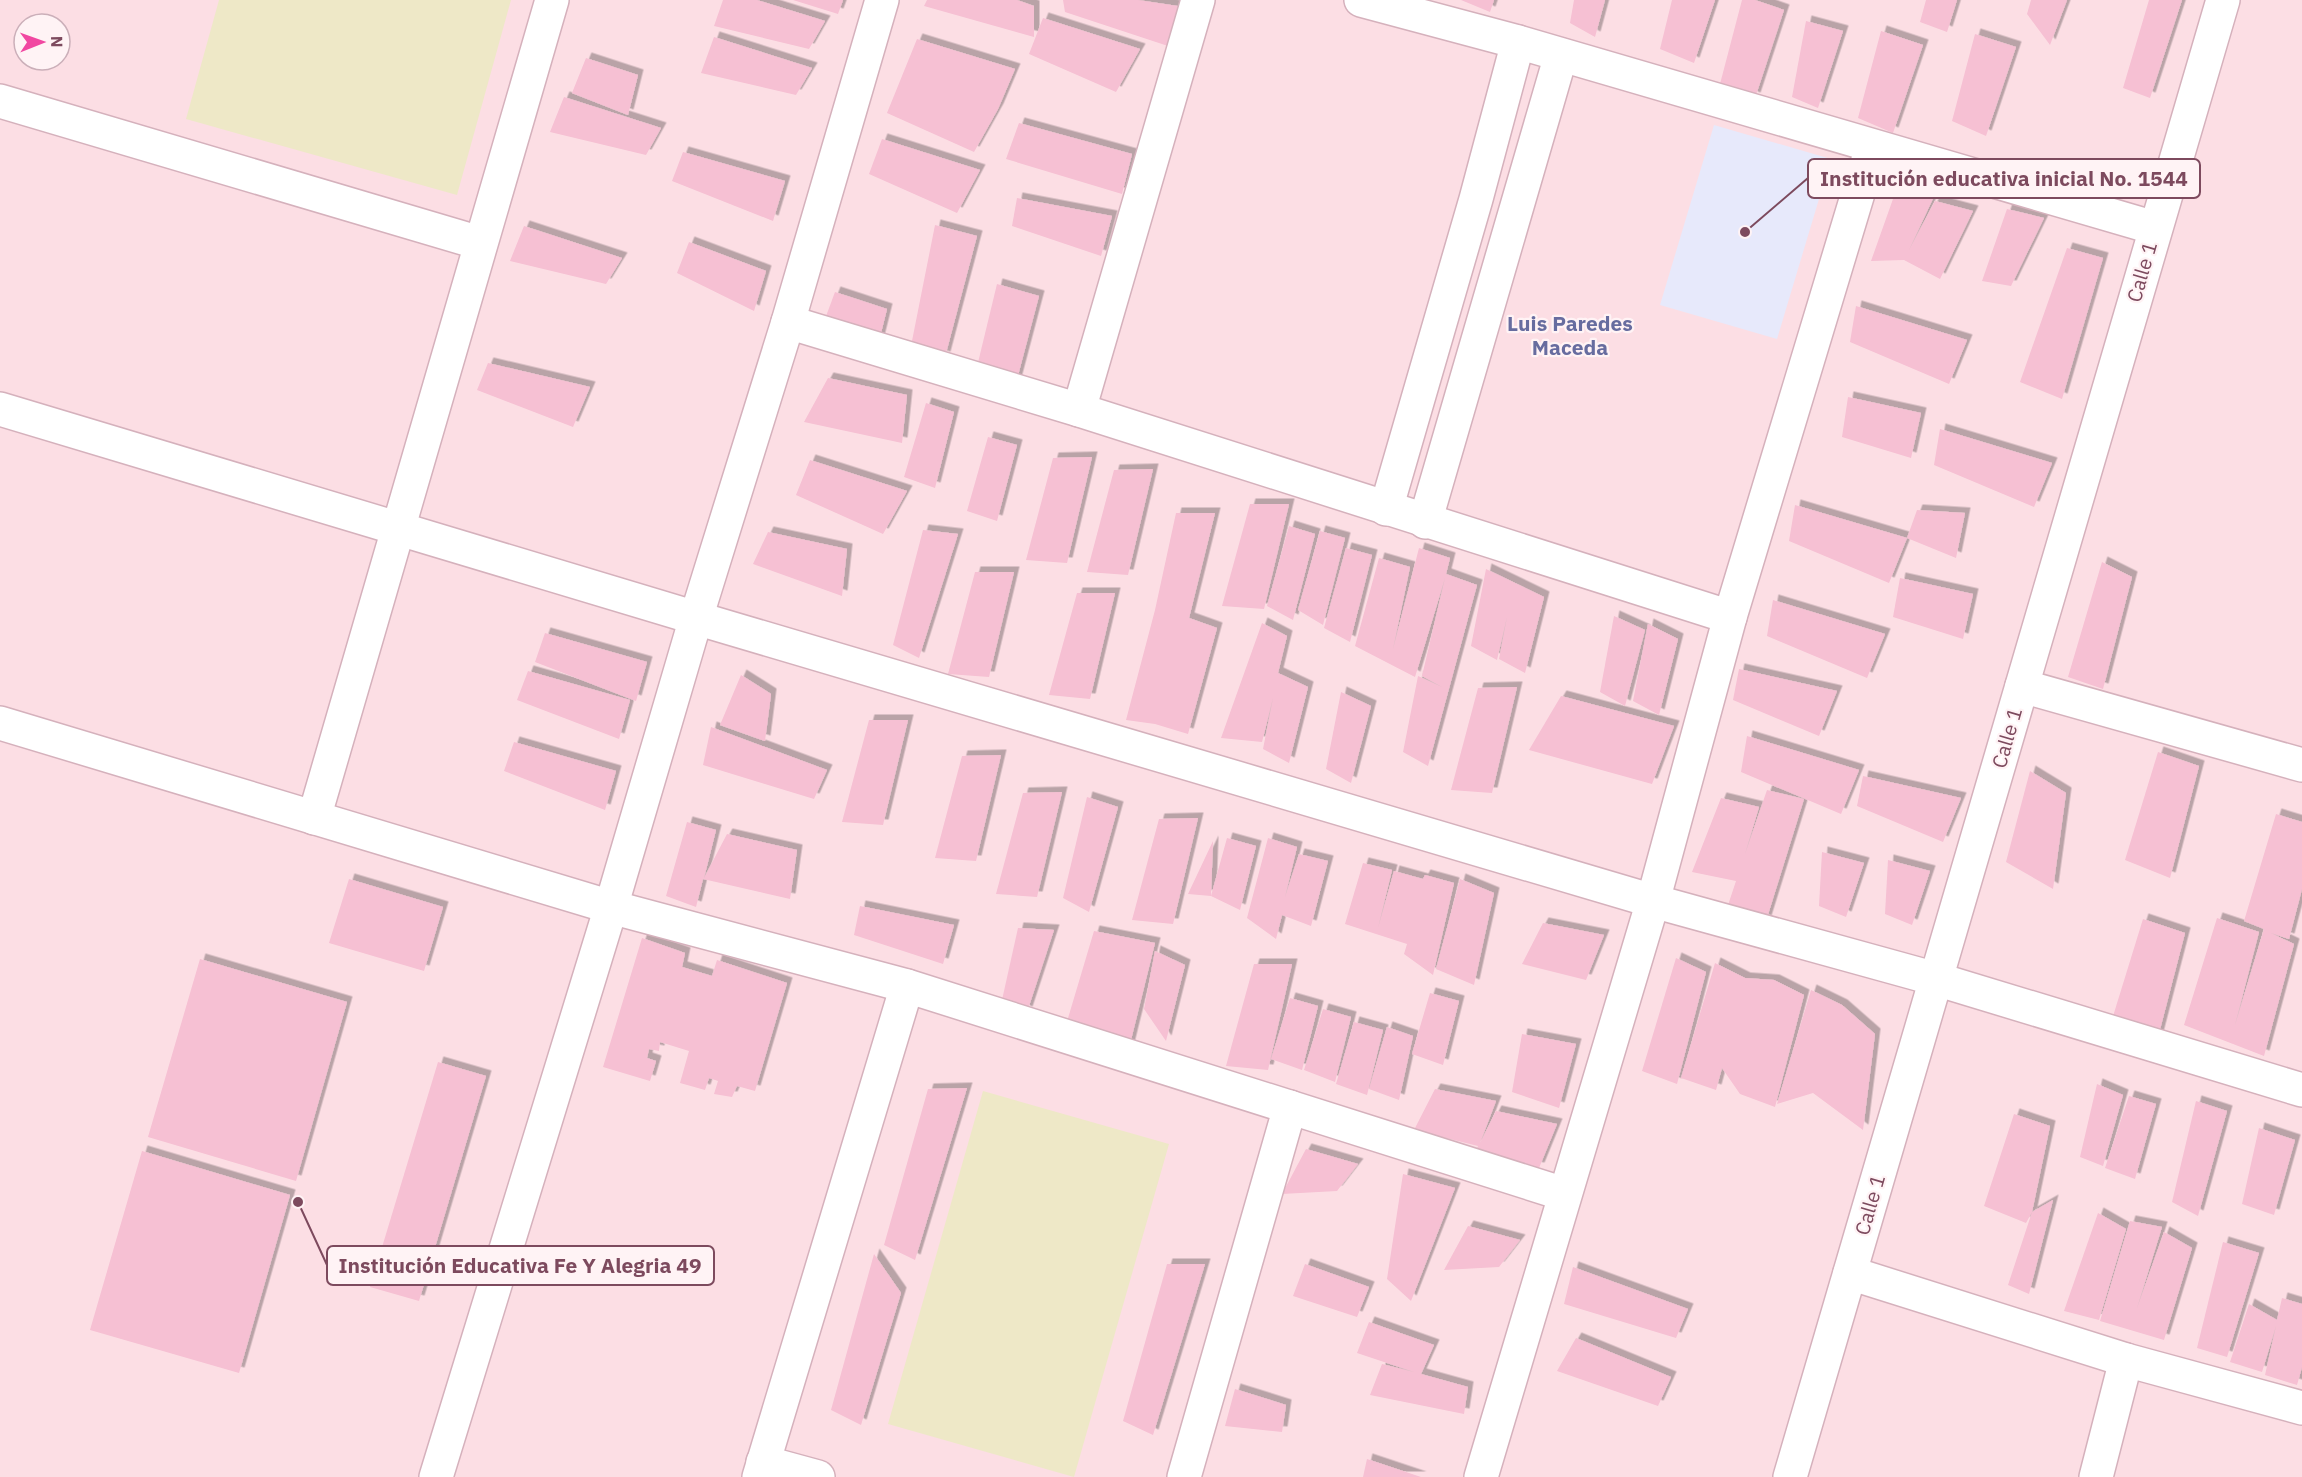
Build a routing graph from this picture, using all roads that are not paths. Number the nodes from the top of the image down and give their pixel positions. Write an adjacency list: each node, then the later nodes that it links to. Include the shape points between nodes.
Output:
1 (552, 0): 11 (street)
2 (882, 0): 12 (street)
3 (1198, 0): 14 (street)
4 (1361, 0): 6 (street)
5 (2223, 0): 10 (street, Calle 1)
6 (1518, 42): 7 (street); 15 (street)
7 (1561, 55): 9 (street); 16 (street)
8 (0, 100): 11 (street)
9 (1872, 147): 10 (street); 18 (street)
10 (2155, 228): 20 (street, Calle 1)
11 (480, 243): 17 (street)
12 (788, 322): 14 (street); 19 (street)
13 (0, 409): 17 (street)
14 (1079, 410): 15 (street)
15 (1386, 509): 16 (street)
16 (1425, 522): 18 (street)
17 (397, 529): 19 (street); 23 (street)
18 (1730, 617): 24 (street)
19 (696, 618): 24 (street); 25 (street)
20 (2022, 686): 22 (street); 26 (street, Calle 1)
21 (0, 723): 23 (street)
22 (2302, 765)
23 (314, 818): 25 (street)
24 (1653, 901): 26 (street); 30 (street)
25 (611, 907): 27 (street); 35 (street)
26 (1936, 979): 28 (street); 31 (street, Calle 1)
27 (907, 986): 29 (street); 34 (street)
28 (2302, 1090)
29 (1290, 1107): 30 (street); 37 (street)
30 (1564, 1194): 38 (street)
31 (1850, 1273): 32 (street); 39 (street, Calle 1)
32 (2126, 1360): 33 (street); 40 (street)
33 (2302, 1408)
34 (761, 1469): 36 (street)
35 (436, 1477)
36 (818, 1477)
37 (1184, 1477)
38 (1481, 1477)
39 (1790, 1477)
40 (2096, 1477)

